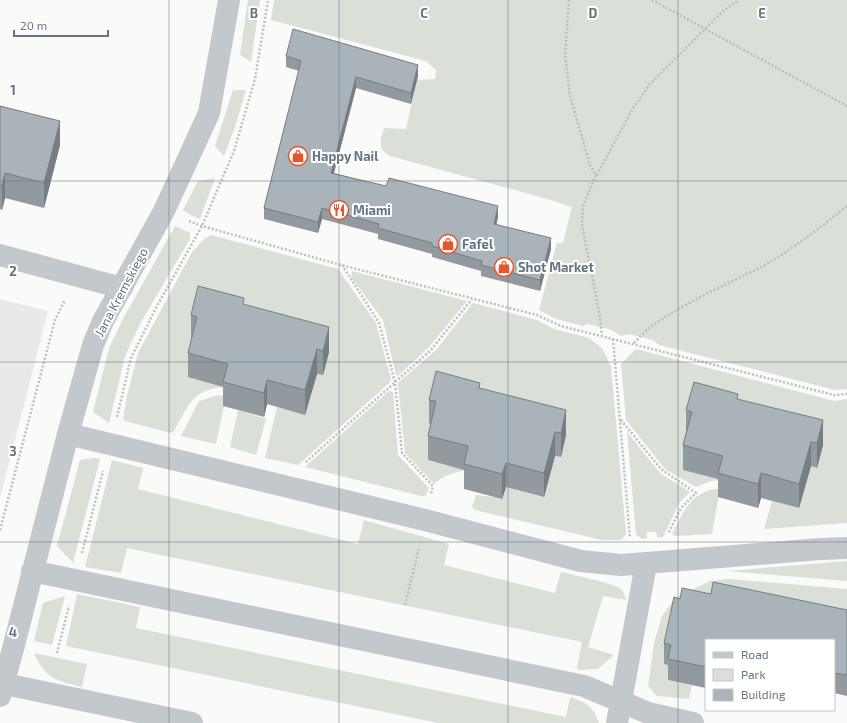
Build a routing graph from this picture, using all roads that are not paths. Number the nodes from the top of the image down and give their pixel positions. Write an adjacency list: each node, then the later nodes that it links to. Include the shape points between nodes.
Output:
1 (229, 0): 3 (street, Jana Kremskiego, via 209,113 164,211)
2 (0, 255): 3 (street)
3 (122, 288): 4 (street, Jana Kremskiego, via 93,345)
4 (68, 434): 6 (street, via 425,520 581,561); 7 (street, Jana Kremskiego)
5 (847, 548): 6 (street)
6 (639, 564): 9 (street)
7 (32, 571): 8 (street, Jana Kremskiego); 9 (street, via 584,686)
8 (1, 687): 10 (street)
9 (619, 713): 11 (street, via 648,713)
10 (192, 723)
11 (693, 723)

